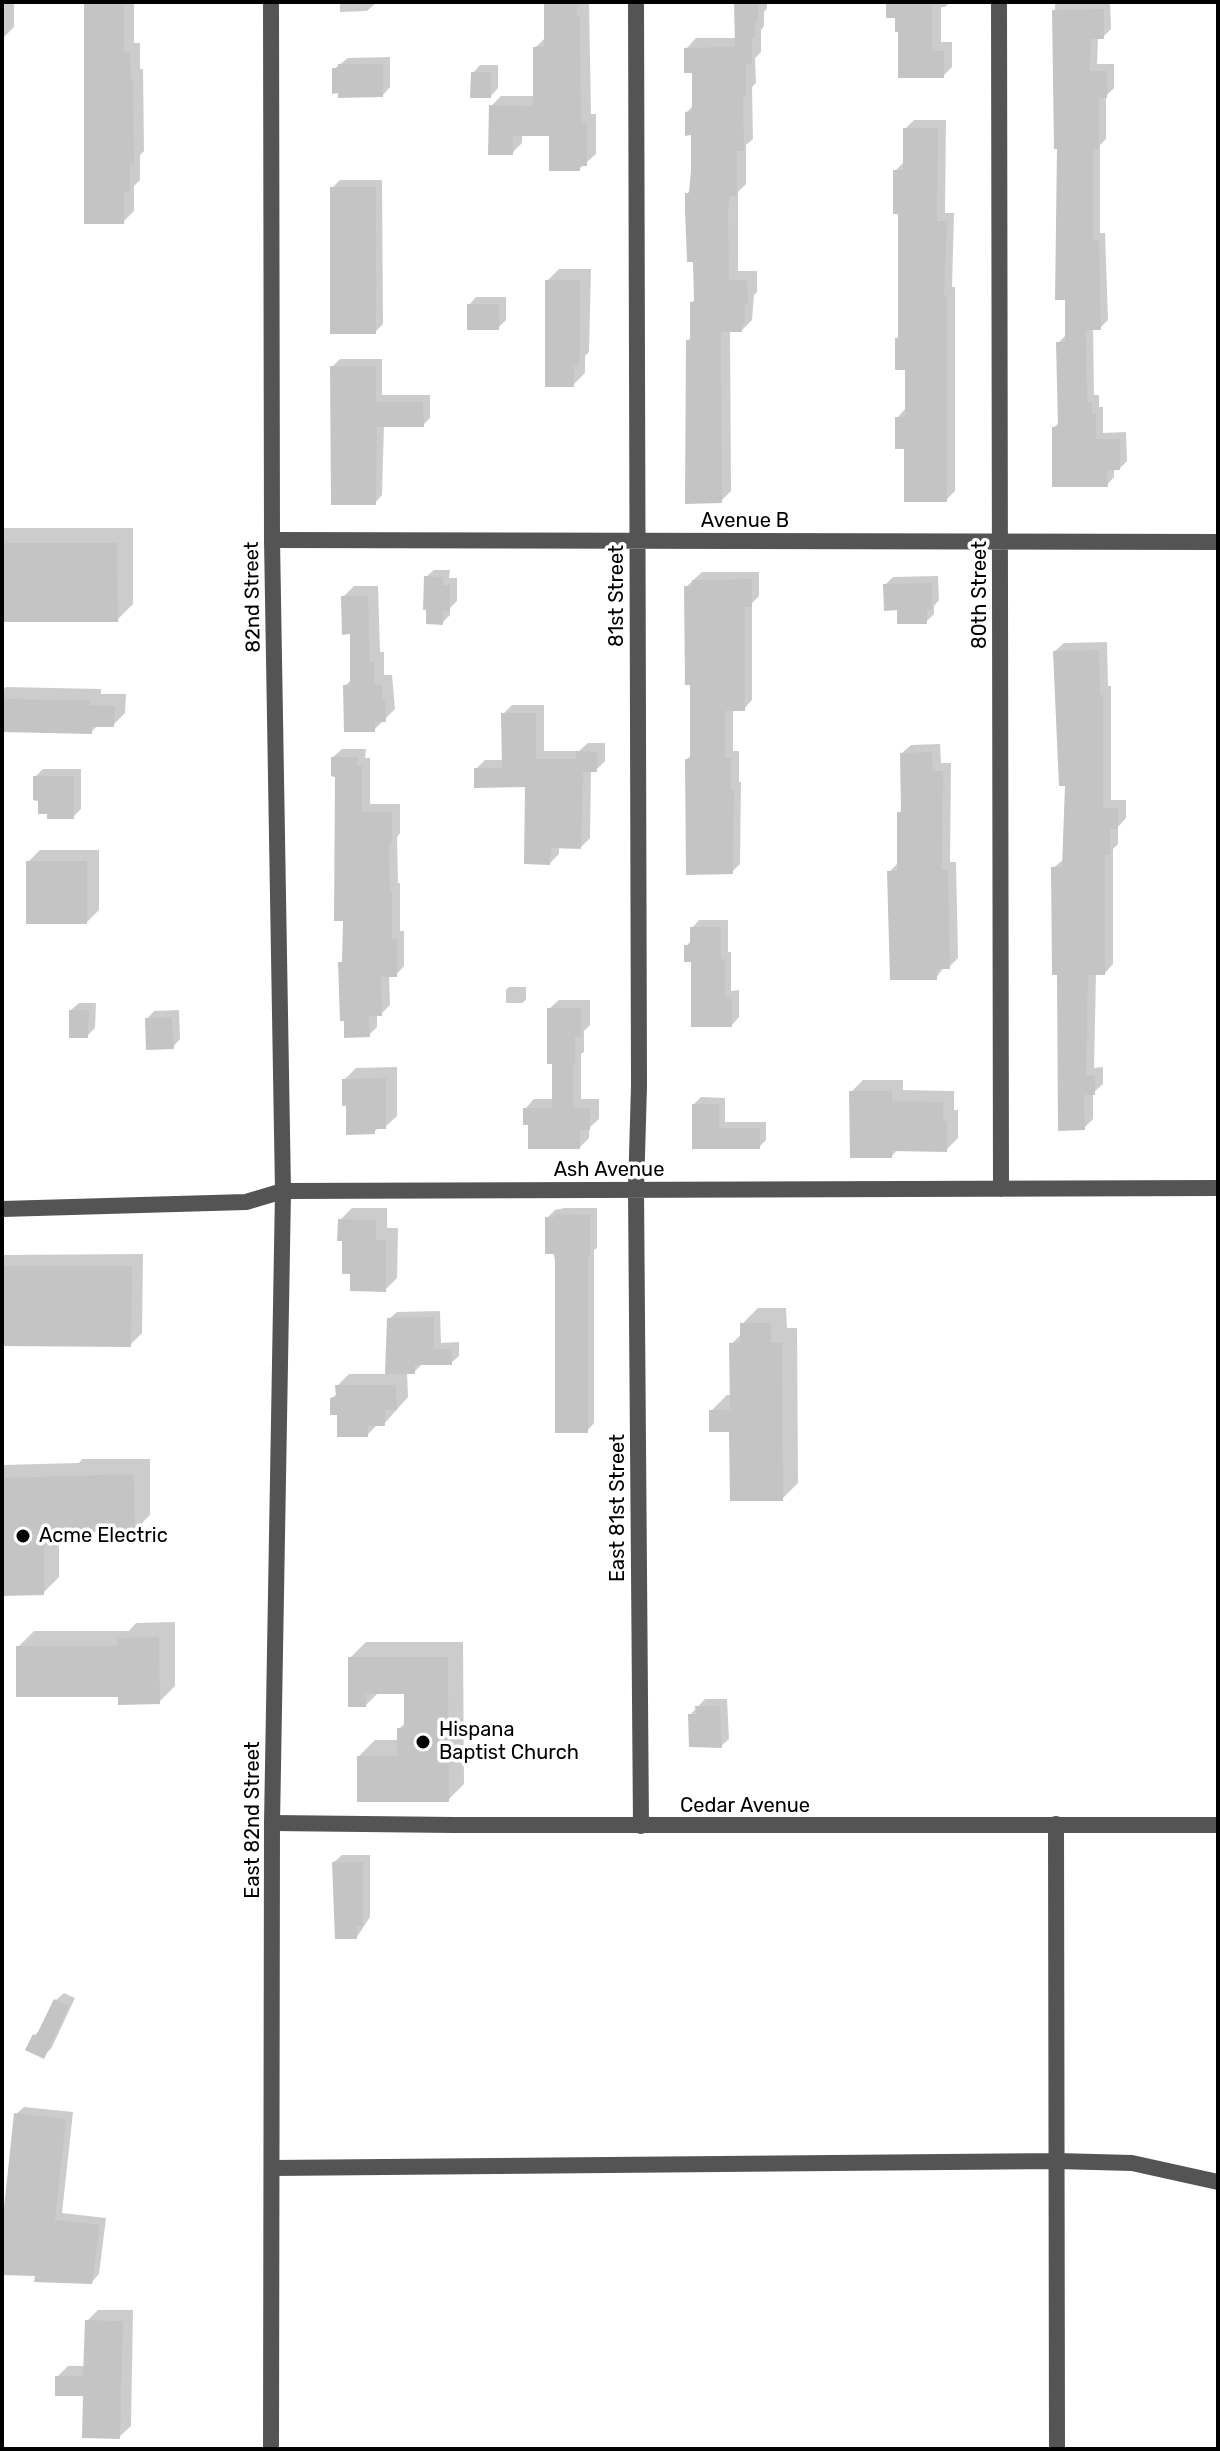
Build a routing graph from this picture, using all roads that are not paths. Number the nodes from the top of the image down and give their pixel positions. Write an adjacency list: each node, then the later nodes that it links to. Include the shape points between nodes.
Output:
1 (271, 2): 4 (street, 82nd Street)
2 (636, 2): 5 (street, 81st Street)
3 (999, 2): 6 (street, 80th Street)
4 (272, 540): 5 (street, Avenue B); 11 (street, 82nd Street)
5 (637, 541): 6 (street, Avenue B); 10 (street, 81st Street)
6 (1000, 542): 7 (street, Avenue B); 9 (street, 80th Street)
7 (1218, 542)
8 (1218, 1188): 9 (street, Ash Avenue)
9 (1001, 1189): 10 (street, Ash Avenue)
10 (636, 1190): 11 (street, Ash Avenue); 16 (street, East 81st Street)
11 (283, 1191): 12 (street, Ash Avenue, via 246,1202); 13 (street, East 82nd Street)
12 (2, 1209)
13 (272, 1823): 16 (street, Cedar Avenue); 18 (street, East 82nd Street)
14 (1056, 1824): 15 (street, Cedar Avenue); 16 (street, Cedar Avenue); 17 (street)
15 (1218, 1825)
16 (641, 1826)
17 (1057, 2161): 18 (street); 19 (street, via 1132,2163); 21 (street)
18 (272, 2168): 20 (street, East 82nd Street)
19 (1218, 2182)
20 (271, 2449)
21 (1057, 2449)

